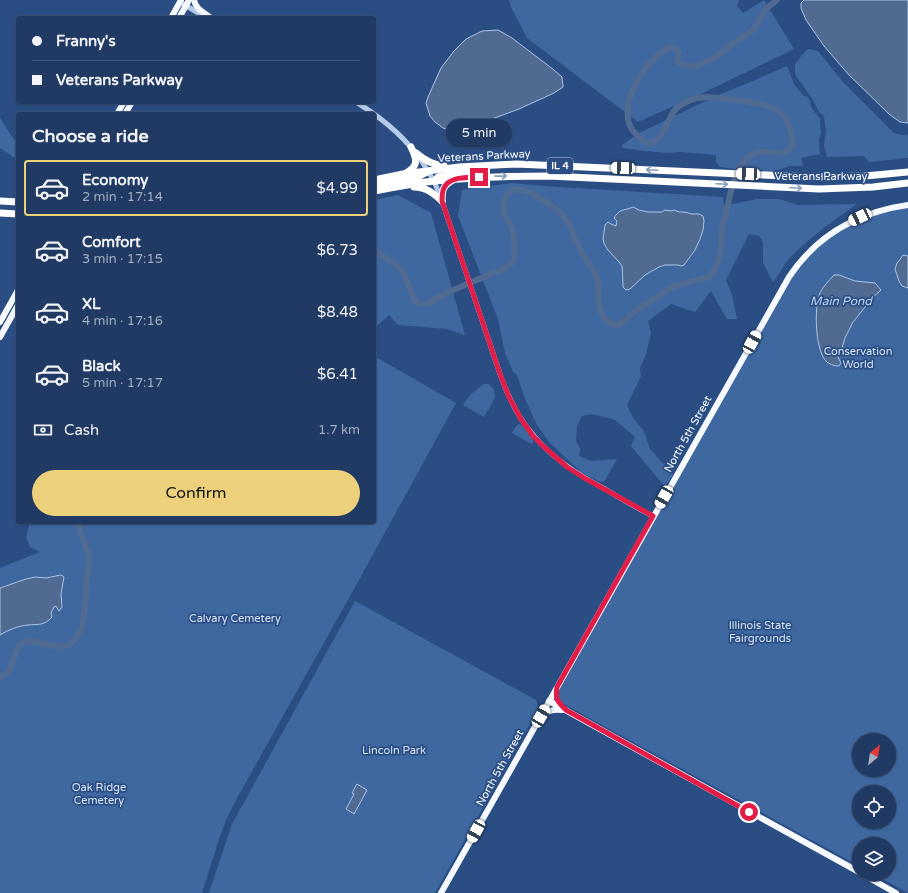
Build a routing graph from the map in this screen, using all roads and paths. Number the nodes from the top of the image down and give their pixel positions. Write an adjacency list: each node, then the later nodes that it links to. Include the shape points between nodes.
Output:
1 (194, 0): 7 (main road, via 197,9)
2 (180, 1): 3 (street); 4 (main road)
3 (188, 3): 5 (main road); 6 (street)
4 (172, 16)
5 (180, 16)
6 (205, 16)
7 (208, 16)
8 (359, 104): 9 (street)
9 (371, 112)
10 (376, 115): 11 (street)
11 (411, 147): 12 (street); 17 (highway, via 416,159 415,164 411,170)
12 (416, 153): 14 (highway, via 439,165 476,163); 15 (street)
13 (534, 165): 14 (highway, Veterans Parkway / IL 4); 16 (highway, Veterans Parkway / IL 4, one-way to 13, via 810,177); 20 (highway, via 451,174 438,177)
14 (484, 166): 15 (highway, Veterans Parkway / IL 4)
15 (428, 171): 17 (highway, Veterans Parkway / IL 4); 20 (street); 22 (highway, via 418,177)
16 (908, 172)
17 (403, 174): 19 (highway, Veterans Parkway / IL 4)
18 (455, 179): 20 (highway, Veterans Parkway / IL 4); 21 (highway, Veterans Parkway / IL 4, one-way to 21, via 533,176 805,188); 23 (highway, via 445,186)
19 (376, 180)
20 (434, 181): 22 (highway, Veterans Parkway / IL 4); 23 (street)
21 (908, 183)
22 (376, 190): 23 (highway, via 386,192 419,187 430,191)
23 (442, 201): 33 (street, via 500,374 521,419 533,436 558,460 586,479)
24 (2, 202): 25 (highway)
25 (16, 202)
26 (908, 205): 33 (main road, North 5th Street, via 878,211 852,221 824,239 800,262 773,303)
27 (0, 214): 28 (highway)
28 (16, 215)
29 (16, 294): 31 (main road)
30 (16, 309): 32 (main road)
31 (0, 322)
32 (0, 337)
33 (653, 516): 34 (main road, North 5th Street)
34 (557, 687): 35 (main road, North 5th Street); 36 (main road, via 557,700)
35 (549, 701): 36 (main road); 37 (main road, North 5th Street)
36 (566, 710): 37 (main road, via 554,709); 38 (main road)
37 (541, 716): 40 (main road, North 5th Street)
38 (852, 868)
39 (875, 881): 41 (main road)
40 (441, 893)
41 (896, 893)

